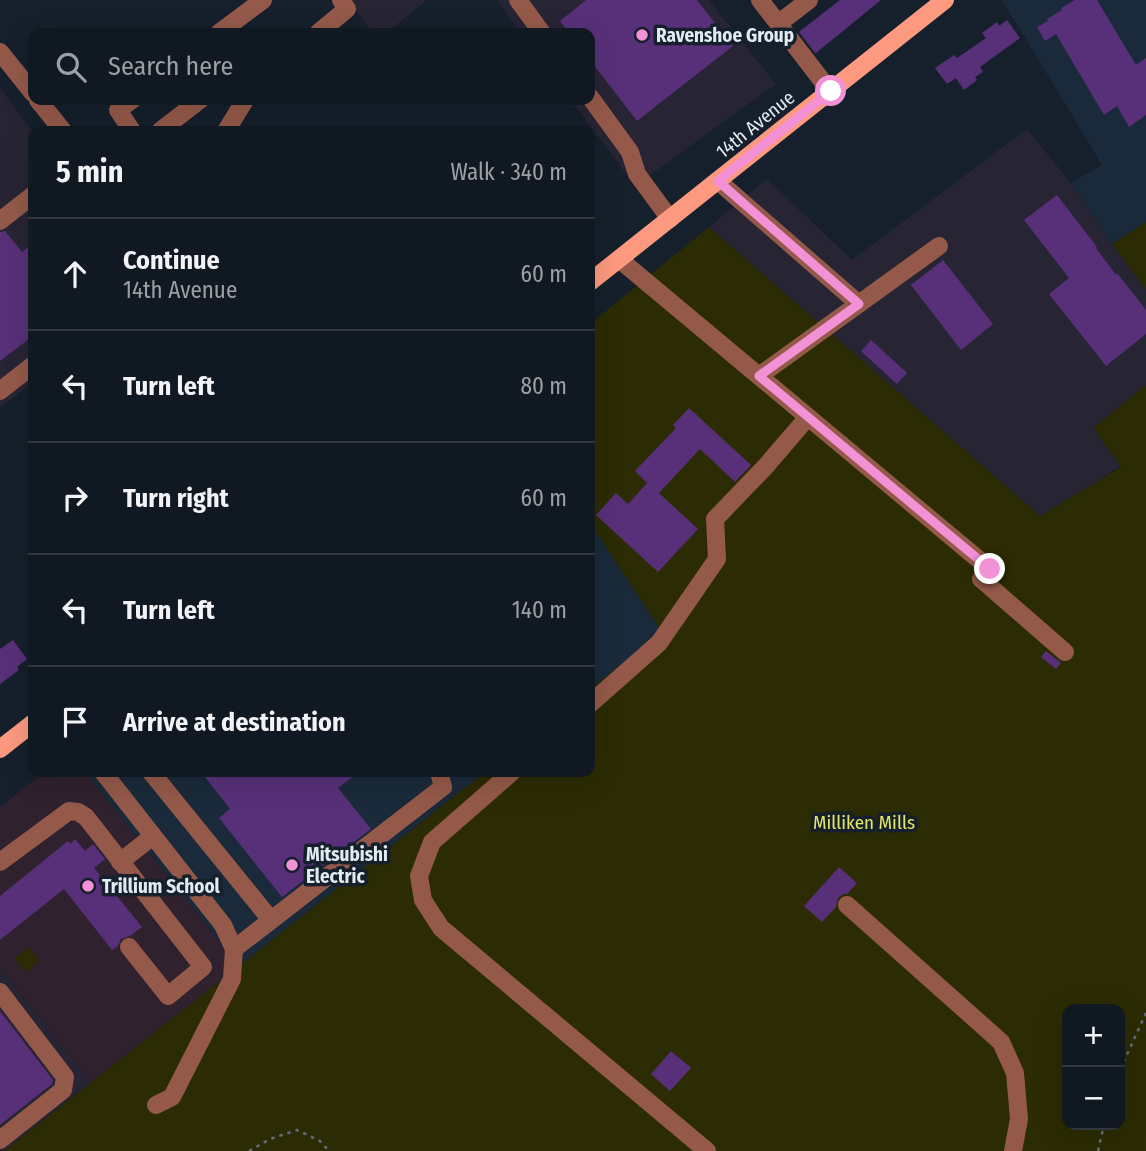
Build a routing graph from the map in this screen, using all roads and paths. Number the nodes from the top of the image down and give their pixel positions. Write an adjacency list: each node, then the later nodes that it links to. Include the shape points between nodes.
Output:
1 (263, 0): 8 (street)
2 (341, 0): 9 (street, via 347,9)
3 (518, 0): 10 (street)
4 (760, 0): 7 (street)
5 (809, 0): 7 (street)
6 (946, 0): 13 (main road, 14th Avenue)
7 (779, 23): 13 (street)
8 (226, 28)
9 (324, 28)
10 (538, 28)
11 (0, 52): 12 (street)
12 (28, 87)
13 (831, 91): 23 (main road, 14th Avenue)
14 (595, 104): 25 (street)
15 (42, 105): 19 (street)
16 (125, 105): 20 (street, via 118,110)
17 (194, 105): 21 (street)
18 (242, 105): 22 (street)
19 (59, 126)
20 (129, 126)
21 (166, 126)
22 (229, 126)
23 (718, 181): 25 (main road, 14th Avenue); 30 (street)
24 (28, 199): 26 (street)
25 (670, 219): 28 (main road, 14th Avenue)
26 (0, 221)
27 (939, 246): 30 (street)
28 (619, 259): 29 (main road, 14th Avenue); 32 (street)
29 (595, 278)
30 (859, 304): 32 (street)
31 (28, 369): 33 (street)
32 (759, 376): 34 (street)
33 (0, 391)
34 (808, 417): 35 (street, via 990,569 981,579); 36 (street, via 715,519 717,559 659,643)
35 (1065, 652)
36 (595, 700)
37 (28, 727): 38 (main road)
38 (0, 749)
39 (107, 777): 43 (street)
40 (155, 777): 47 (street)
41 (440, 777): 47 (street, via 443,787)
42 (506, 777): 58 (street, via 432,842 419,876 423,900 440,928)
43 (153, 835): 44 (street); 49 (street, via 223,925)
44 (120, 862): 45 (street, via 86,817 69,811); 48 (street, via 202,967 168,996)
45 (0, 865)
46 (847, 905): 59 (street, via 1001,1042 1015,1073 1019,1119)
47 (271, 920): 49 (street)
48 (129, 947)
49 (234, 948): 53 (street, via 232,979 172,1097)
50 (0, 992): 55 (street, via 65,1077 63,1090)
51 (1146, 1013): 52 (path)
52 (1121, 1067)
53 (156, 1105)
54 (1103, 1130): 60 (path)
55 (0, 1140)
56 (249, 1151): 57 (path, via 296,1130 320,1141)
57 (329, 1151)
58 (707, 1151)
59 (1013, 1151)
60 (1100, 1151)

